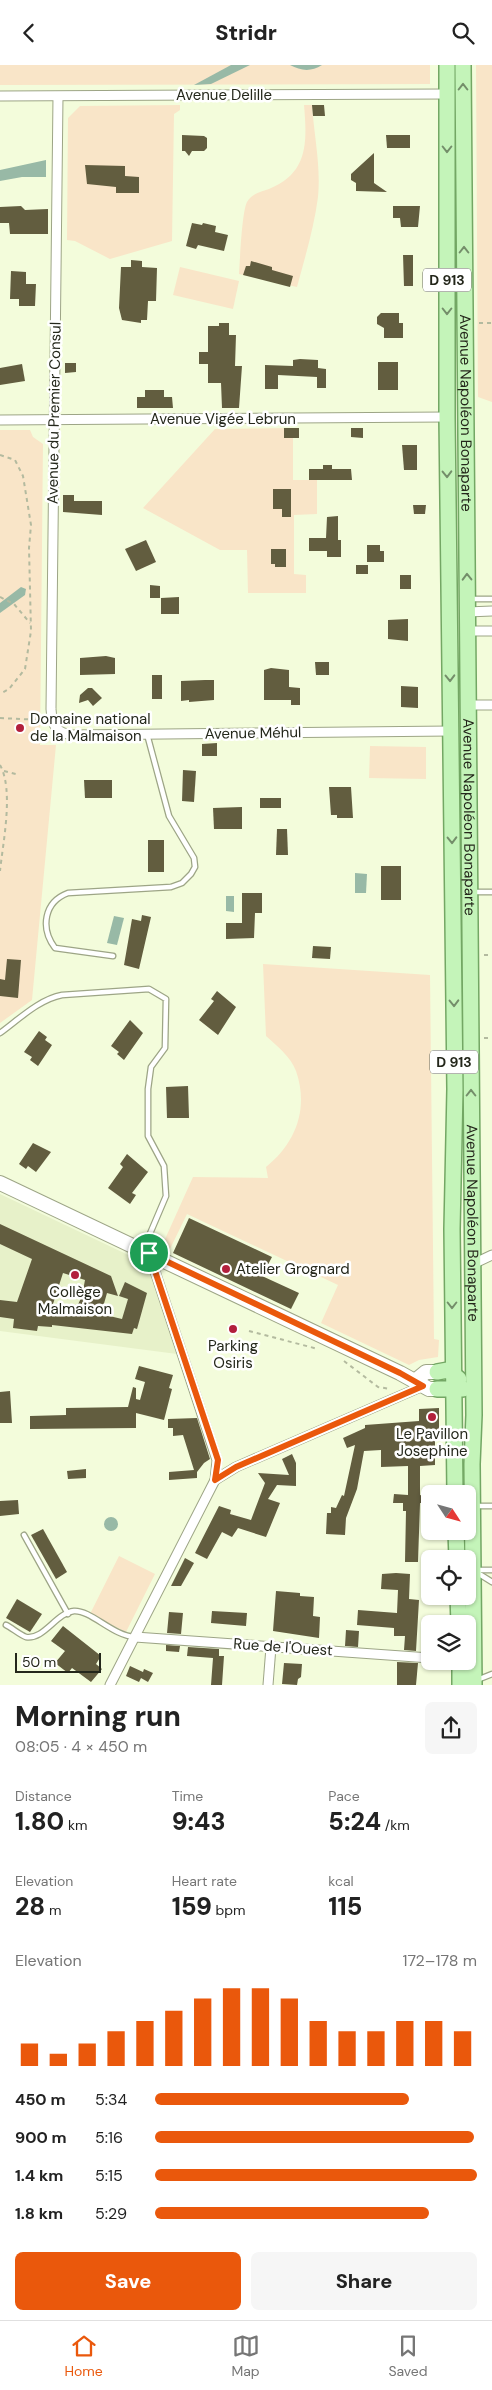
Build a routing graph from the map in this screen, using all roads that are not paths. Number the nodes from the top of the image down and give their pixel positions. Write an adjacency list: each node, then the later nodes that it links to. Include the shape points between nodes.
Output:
1 (447, 65): 3 (main road, Avenue Napoléon Bonaparte / D 913)
2 (463, 65): 6 (main road, Avenue Napoléon Bonaparte / D 913, one-way to 2)
3 (448, 94): 5 (street, Avenue Delille); 7 (main road, Avenue Napoléon Bonaparte / D 913, one-way to 7)
4 (0, 96): 5 (street, Avenue Delille)
5 (58, 97): 9 (street, Avenue du Premier Consul)
6 (466, 356): 7 (main road, via 459,353); 13 (main road, Avenue Napoléon Bonaparte / D 913, one-way to 6)
7 (448, 358): 8 (main road, Avenue Napoléon Bonaparte / D 913)
8 (447, 417): 9 (street, Avenue Vigée Lebrun); 11 (main road, Avenue Napoléon Bonaparte / D 913, one-way to 11)
9 (54, 419): 10 (street, Avenue Vigée Lebrun); 19 (street, Avenue du Premier Consul, via 51,709)
10 (0, 420)
11 (449, 595): 13 (main road, via 459,594); 20 (main road, Avenue Napoléon Bonaparte / D 913, one-way to 20)
12 (492, 599): 13 (lane)
13 (467, 604): 14 (street); 15 (main road, Avenue Napoléon Bonaparte / D 913)
14 (492, 611)
15 (468, 631): 16 (street); 17 (main road, Avenue Napoléon Bonaparte / D 913)
16 (492, 631)
17 (468, 705): 18 (street); 22 (main road, Avenue Napoléon Bonaparte / D 913)
18 (492, 705)
19 (56, 729): 21 (street, Avenue Méhul, via 73,735)
20 (451, 731): 21 (street, Avenue Méhul); 26 (main road, Avenue Napoléon Bonaparte / D 913, one-way to 26)
21 (147, 734): 24 (lane, via 169,817 190,849 195,867 182,883 171,887 68,893 57,897 49,908 46,927 56,947)
22 (470, 892): 23 (lane); 30 (main road, Avenue Napoléon Bonaparte / D 913, one-way to 22)
23 (492, 892)
24 (112, 956)
25 (0, 1033): 28 (lane, via 46,1001 62,995 148,989 166,999 165,1047 151,1067 148,1089 148,1136 164,1166 166,1196)
26 (455, 1165): 30 (main road, D 913, via 462,1177 463,1254); 31 (main road, Avenue Napoléon Bonaparte / D 913)
27 (0, 1183): 28 (street)
28 (146, 1252): 34 (street); 36 (street, via 218,1460)
29 (492, 1255): 30 (street)
30 (473, 1264): 31 (main road); 35 (main road, Avenue Napoléon Bonaparte / D 913)
31 (452, 1274): 33 (main road, Avenue Napoléon Bonaparte / D 913, one-way to 33)
32 (437, 1371): 33 (main road); 34 (street, via 426,1373)
33 (453, 1372): 35 (main road)
34 (425, 1385): 35 (main road); 36 (street, via 236,1467)
35 (463, 1389): 37 (main road, Avenue Napoléon Bonaparte / D 913); 38 (main road, Avenue Napoléon Bonaparte / D 913)
36 (215, 1480): 49 (street)
37 (456, 1485)
38 (472, 1485)
39 (476, 1506): 40 (lane)
40 (492, 1506)
41 (24, 1535): 47 (lane)
42 (476, 1570): 43 (lane)
43 (492, 1570)
44 (476, 1572): 45 (lane)
45 (492, 1582)
46 (472, 1605): 54 (main road, Avenue Napoléon Bonaparte / D 913)
47 (68, 1613): 48 (lane, via 35,1636 26,1637); 49 (lane, via 82,1612 125,1636)
48 (6, 1625)
49 (135, 1637): 50 (street, Rue de l'Ouest); 55 (street)
50 (271, 1647): 51 (street, Rue de l'Ouest); 56 (street)
51 (421, 1657)
52 (464, 1670): 54 (main road)
53 (492, 1674): 54 (lane)
54 (469, 1684)
55 (110, 1685)
56 (268, 1685)

